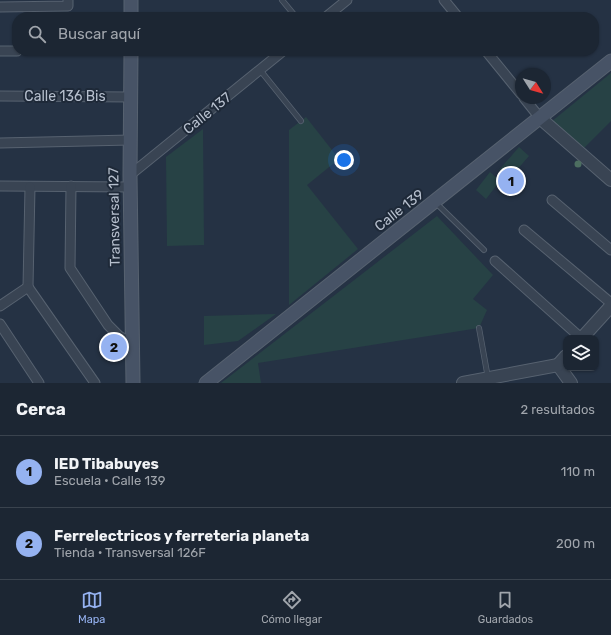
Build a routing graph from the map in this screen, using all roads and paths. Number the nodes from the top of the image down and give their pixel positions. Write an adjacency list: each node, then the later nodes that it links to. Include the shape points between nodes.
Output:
1 (131, 0): 8 (main road)
2 (282, 0): 9 (lane)
3 (347, 0): 10 (street)
4 (444, 0): 11 (street)
5 (20, 3): 6 (street); 7 (street)
6 (68, 3)
7 (0, 7)
8 (131, 12)
9 (292, 12)
10 (332, 12)
11 (454, 12)
12 (0, 51): 13 (street)
13 (12, 51)
14 (131, 56): 21 (main road, Transversal 127)
15 (277, 56): 18 (street, Calle 137)
16 (490, 56): 19 (street)
17 (611, 61): 23 (main road, Calle 139)
18 (260, 70): 24 (lane); 28 (street, Calle 137)
19 (515, 87)
20 (0, 96): 21 (street, Calle 136 Bis)
21 (130, 97): 25 (main road, Transversal 127)
22 (529, 104): 23 (street)
23 (540, 118): 27 (street); 33 (main road, Calle 139)
24 (301, 121)
25 (130, 140): 26 (street); 28 (main road, Transversal 127)
26 (0, 143)
27 (611, 180)
28 (130, 181): 30 (street); 45 (main road, Transversal 127)
29 (0, 186): 31 (street)
30 (71, 186): 31 (street); 45 (street, via 70,268 108,326)
31 (30, 187): 38 (street)
32 (552, 200): 36 (street)
33 (435, 202): 35 (lane); 52 (main road, Calle 139)
34 (524, 230): 39 (street)
35 (484, 250)
36 (611, 250)
37 (495, 261): 43 (street)
38 (28, 287): 40 (street); 50 (street)
39 (611, 305): 44 (street)
40 (0, 306)
41 (0, 324): 49 (street)
42 (479, 328): 48 (lane)
43 (579, 335)
44 (585, 335)
45 (132, 343): 51 (main road, Transversal 127)
46 (563, 360): 47 (street)
47 (558, 366): 48 (street); 54 (street)
48 (488, 378): 53 (street)
49 (39, 383)
50 (95, 383)
51 (133, 383)
52 (206, 383)
53 (462, 383)
54 (571, 383)

